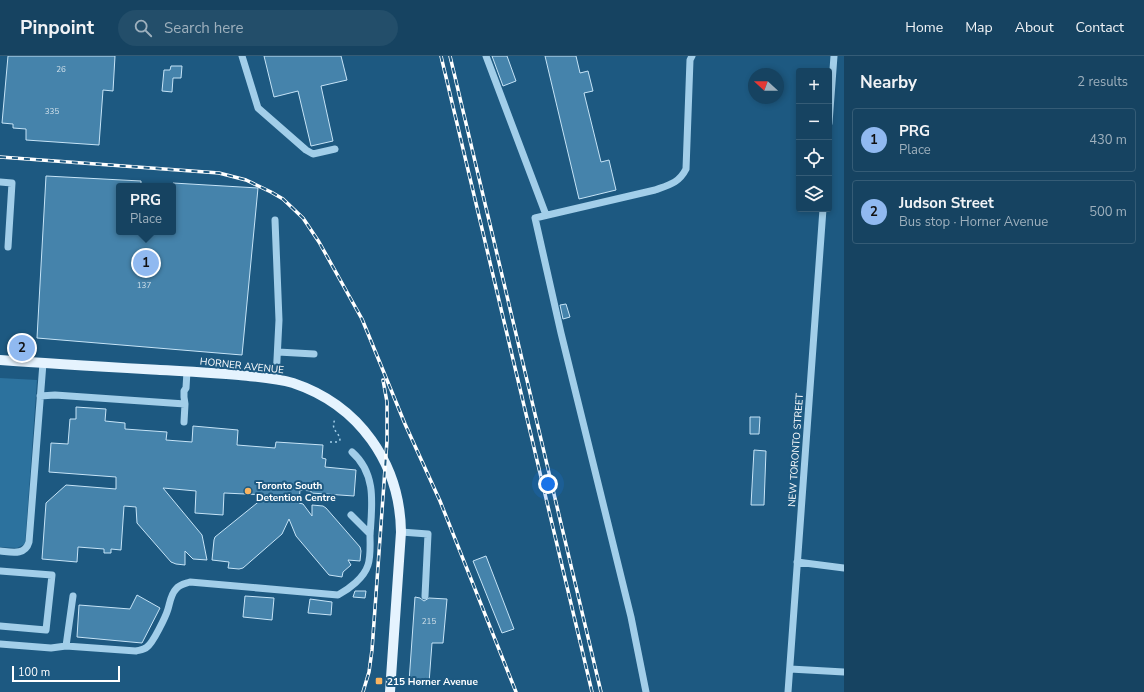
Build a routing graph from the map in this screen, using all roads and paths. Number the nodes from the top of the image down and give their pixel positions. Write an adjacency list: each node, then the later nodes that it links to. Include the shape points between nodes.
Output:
1 (242, 56): 6 (street, via 258,108 313,154)
2 (486, 56): 9 (street)
3 (692, 56): 9 (street, via 686,169 682,178 655,190)
4 (834, 56): 5 (street)
5 (830, 104)
6 (335, 149)
7 (0, 182): 11 (street, via 12,183)
8 (823, 212): 28 (street, NEW TORONTO STREET)
9 (546, 216): 39 (street, via 535,218 631,617)
10 (276, 220): 12 (street, via 280,320)
11 (8, 247)
12 (278, 352): 13 (street); 17 (street)
13 (314, 354)
14 (0, 360): 15 (main road, HORNER AVENUE)
15 (43, 363): 16 (main road, HORNER AVENUE); 18 (street)
16 (187, 371): 17 (main road, HORNER AVENUE); 19 (street)
17 (276, 379): 25 (main road, HORNER AVENUE, via 329,400 348,414 370,437 393,480 400,512)
18 (44, 396): 19 (street); 27 (street, via 28,547 20,552)
19 (185, 404): 21 (street)
20 (335, 419): 22 (path, via 333,426 340,440)
21 (184, 422)
22 (330, 442)
23 (352, 452): 26 (street, via 367,473 372,493)
24 (351, 515): 26 (street)
25 (401, 532): 32 (street, via 428,534); 38 (main road, HORNER AVENUE)
26 (370, 534): 35 (street, via 368,565 363,575 338,595 190,582 176,589 152,642 142,650)
27 (0, 551)
28 (797, 562): 29 (street); 36 (street, NEW TORONTO STREET)
29 (844, 568)
30 (0, 571): 33 (street, via 52,575 46,630)
31 (73, 596): 35 (street)
32 (425, 596)
33 (0, 626)
34 (0, 644): 35 (street, via 51,648)
35 (66, 646)
36 (790, 669): 37 (street); 40 (street, NEW TORONTO STREET)
37 (844, 672)
38 (390, 692)
39 (646, 692)
40 (788, 692)

